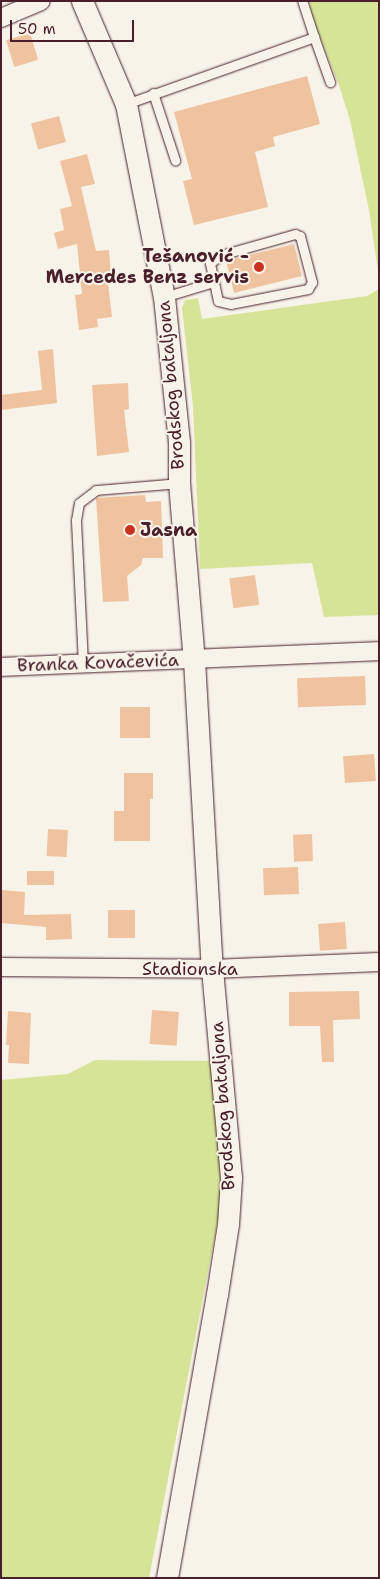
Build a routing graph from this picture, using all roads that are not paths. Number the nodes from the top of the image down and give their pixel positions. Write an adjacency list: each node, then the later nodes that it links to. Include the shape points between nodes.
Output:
1 (42, 1): 4 (street)
2 (82, 1): 8 (street, Brodskog bataljona)
3 (302, 1): 5 (lane)
4 (1, 18)
5 (314, 37): 6 (lane); 7 (lane)
6 (330, 82)
7 (153, 93): 8 (lane); 9 (lane)
8 (126, 104): 11 (street, Brodskog bataljona)
9 (175, 160)
10 (213, 282): 10 (lane, via 210,263 221,255 295,234 300,236 312,282 308,289 231,304 218,301); 11 (lane)
11 (164, 297): 12 (street, Brodskog bataljona, via 179,442)
12 (179, 482): 14 (street, Brodskog bataljona); 15 (lane, via 96,490 79,503 76,520)
13 (379, 651): 14 (street)
14 (194, 660): 15 (street, Branka Kovačevića); 19 (street, Brodskog bataljona)
15 (83, 664): 16 (street, Branka Kovačevića)
16 (1, 667)
17 (379, 962): 19 (street, Stadionska)
18 (1, 966): 19 (street, Stadionska)
19 (212, 969): 20 (street, Brodskog bataljona, via 231,1178 228,1224)
20 (167, 1578)

